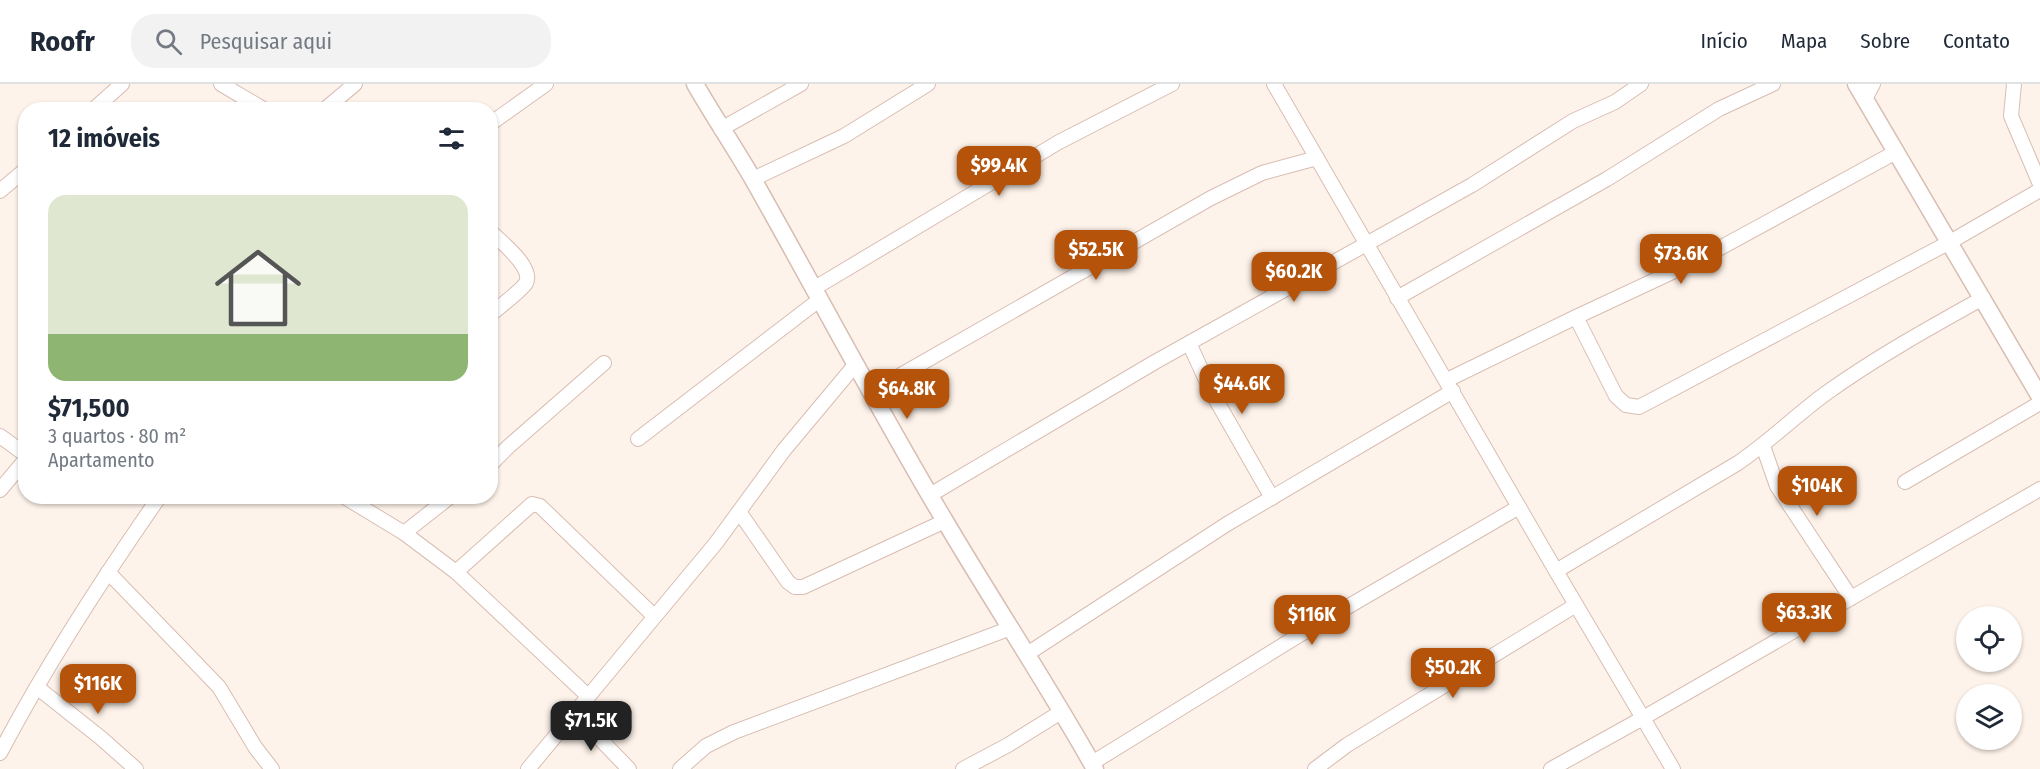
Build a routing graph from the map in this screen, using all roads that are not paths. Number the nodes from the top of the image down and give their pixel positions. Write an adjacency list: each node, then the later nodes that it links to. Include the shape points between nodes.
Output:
1 (123, 84): 15 (street)
2 (221, 84): 16 (street)
3 (355, 84): 17 (street)
4 (546, 84): 18 (street)
5 (695, 84): 19 (street)
6 (801, 84): 19 (street)
7 (928, 84): 23 (street, via 844,136)
8 (1172, 84): 30 (street, via 1059,142)
9 (1274, 84): 21 (street)
10 (1641, 84): 29 (street)
11 (1773, 84): 31 (street, via 1719,110 1607,179)
12 (1856, 84): 14 (street)
13 (2013, 84): 24 (street, via 2011,116)
14 (1869, 91): 20 (street)
15 (102, 102)
16 (251, 102)
17 (334, 102)
18 (498, 118)
19 (721, 129): 23 (street)
20 (1896, 152): 28 (street); 34 (street, via 1698,260)
21 (1317, 158): 29 (street); 39 (street, via 1262,173 1211,198)
22 (18, 176): 26 (street)
23 (753, 179): 30 (street)
24 (2040, 184)
25 (2040, 190): 28 (street)
26 (0, 191)
27 (498, 239): 33 (street, via 528,273 525,284)
28 (1950, 242): 32 (street); 34 (street, via 1639,407 1626,405 1616,396)
29 (1366, 244): 31 (street); 35 (street)
30 (816, 294): 37 (street); 43 (street)
31 (1396, 298): 38 (street)
32 (1983, 298): 40 (street); 44 (street, via 1882,354 1823,395)
33 (498, 308)
34 (1576, 316): 38 (street)
35 (1189, 343): 51 (street); 52 (street, via 1210,391)
36 (604, 363): 46 (street)
37 (855, 365): 39 (street); 57 (street, via 784,450)
38 (1450, 386): 52 (street); 56 (street)
39 (870, 392): 51 (street)
40 (2040, 397)
41 (2040, 403): 48 (street)
42 (0, 436): 45 (street)
43 (638, 439)
44 (1763, 446): 62 (street); 63 (street, via 1777,486)
45 (18, 451)
46 (498, 457)
47 (18, 467): 50 (street)
48 (1905, 482)
49 (2040, 489): 63 (street)
50 (0, 490)
51 (930, 495): 58 (street)
52 (1272, 498): 67 (street)
53 (155, 504): 60 (street)
54 (356, 504): 59 (street)
55 (441, 504): 59 (street)
56 (1519, 507): 62 (street); 74 (street, via 1300,634)
57 (740, 513): 58 (street, via 795,587 803,587); 65 (street)
58 (945, 521): 66 (street)
59 (404, 533): 61 (street)
60 (108, 572): 68 (street); 76 (street, via 219,687)
61 (456, 572): 65 (street, via 532,504 540,506); 69 (street)
62 (1556, 572): 64 (street)
63 (1851, 598): 72 (street)
64 (1576, 605): 72 (street); 81 (street, via 1347,745)
65 (654, 616): 69 (street)
66 (1011, 628): 67 (street); 79 (street, via 734,732 706,746)
67 (1027, 654): 70 (street)
68 (38, 688): 73 (street); 75 (street)
69 (588, 696): 71 (street)
70 (1061, 712): 74 (street); 80 (street)
71 (575, 713): 77 (street); 78 (street)
72 (1643, 718): 82 (street); 83 (street)
73 (0, 753)
74 (1094, 766)
75 (136, 769)
76 (272, 769)
77 (528, 769)
78 (629, 769)
79 (680, 769)
80 (963, 769)
81 (1315, 769)
82 (1551, 769)
83 (1673, 769)

